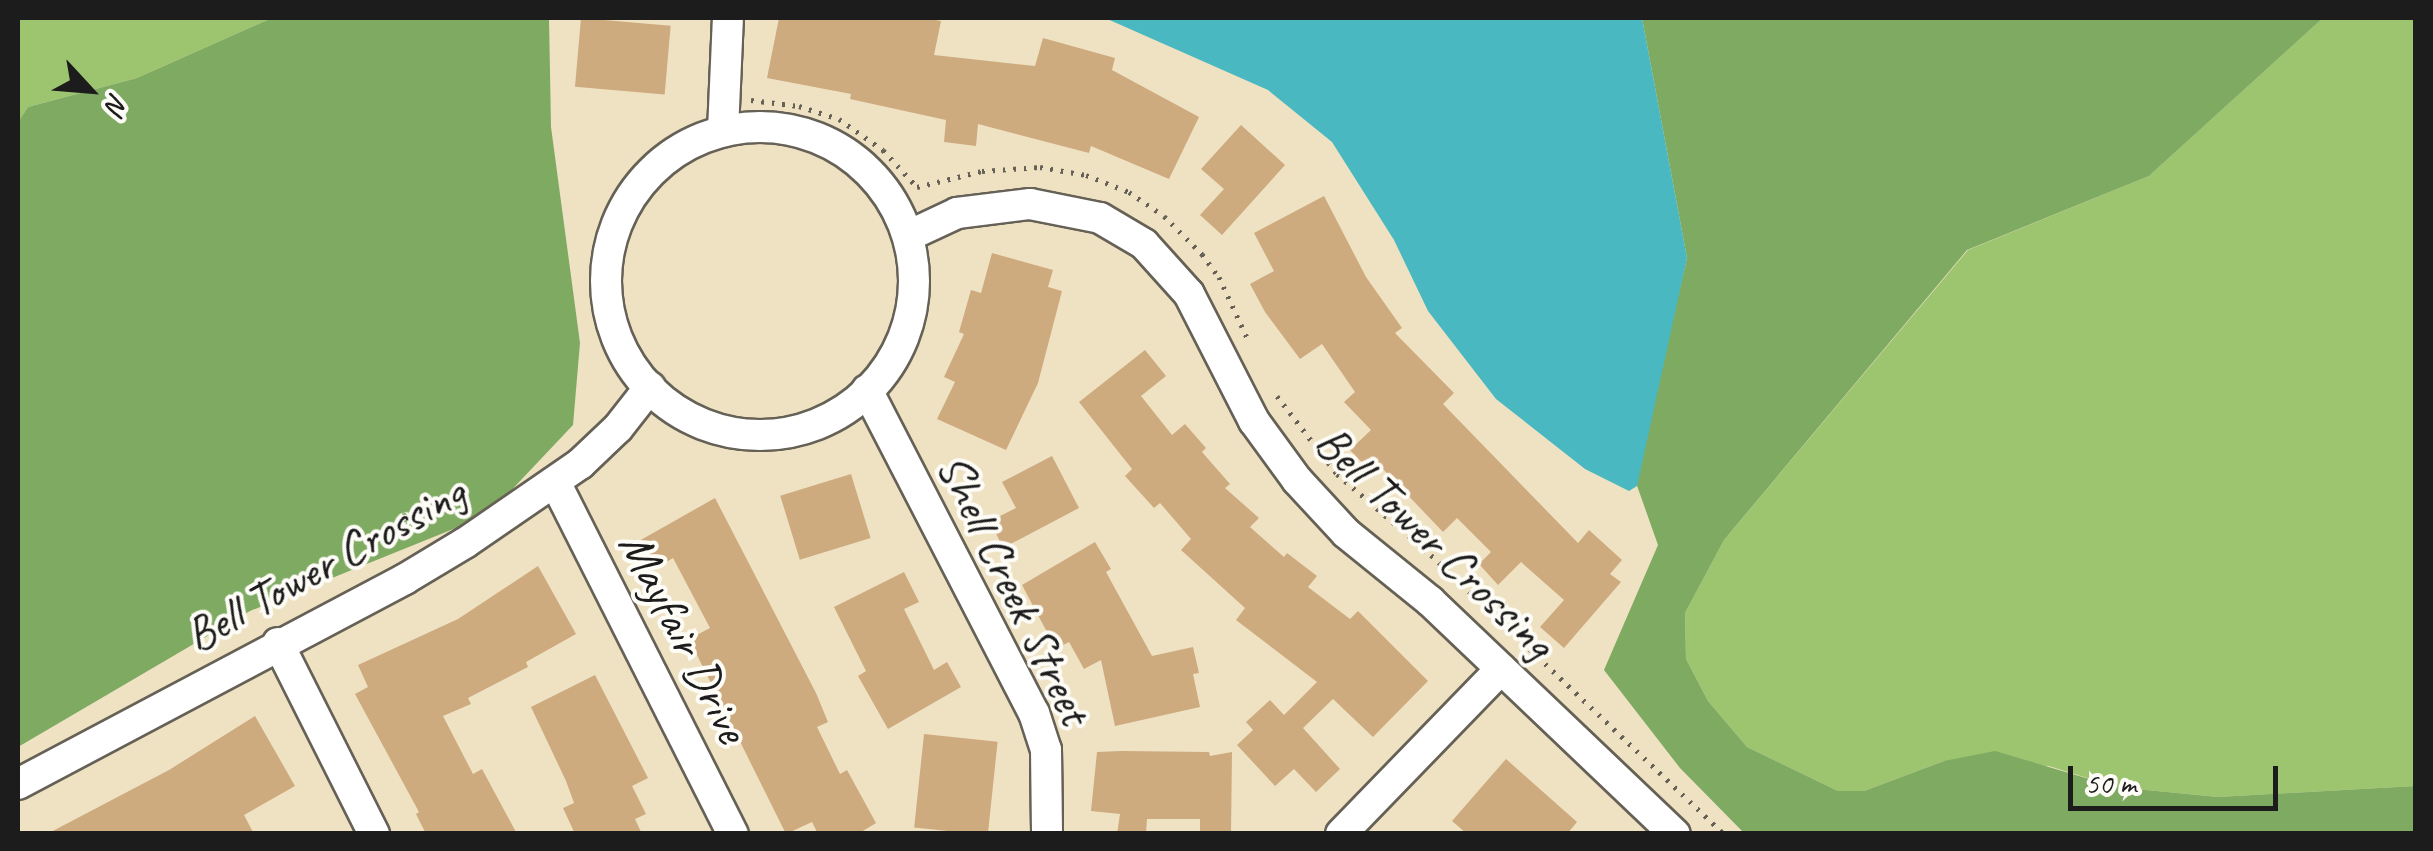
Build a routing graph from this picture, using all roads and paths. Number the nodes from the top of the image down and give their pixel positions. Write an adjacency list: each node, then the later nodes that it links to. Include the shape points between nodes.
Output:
1 (728, 18): 2 (street)
2 (723, 131): 3 (street, via 779,128 825,141 867,171); 4 (street, via 686,146 648,174 612,236 608,308 625,355)
3 (908, 236): 5 (street, via 911,311 892,359); 8 (street, Bell Tower Crossing, via 958,213 1030,204 1100,218 1144,244 1189,294 1254,421 1297,480 1346,533)
4 (650, 387): 5 (street, via 696,421 769,435 817,424); 6 (street, Bell Tower Crossing, via 618,428)
5 (867, 390): 12 (street, Shell Creek Street, via 1034,713 1046,750)
6 (554, 482): 7 (street, Bell Tower Crossing, via 406,579); 11 (street, Mayfair Drive)
7 (278, 643): 9 (street, Bell Tower Crossing); 10 (street)
8 (1501, 668): 13 (street); 14 (street, Bell Tower Crossing)
9 (18, 784)
10 (374, 834)
11 (733, 834)
12 (1047, 834)
13 (1341, 834)
14 (1676, 834)

